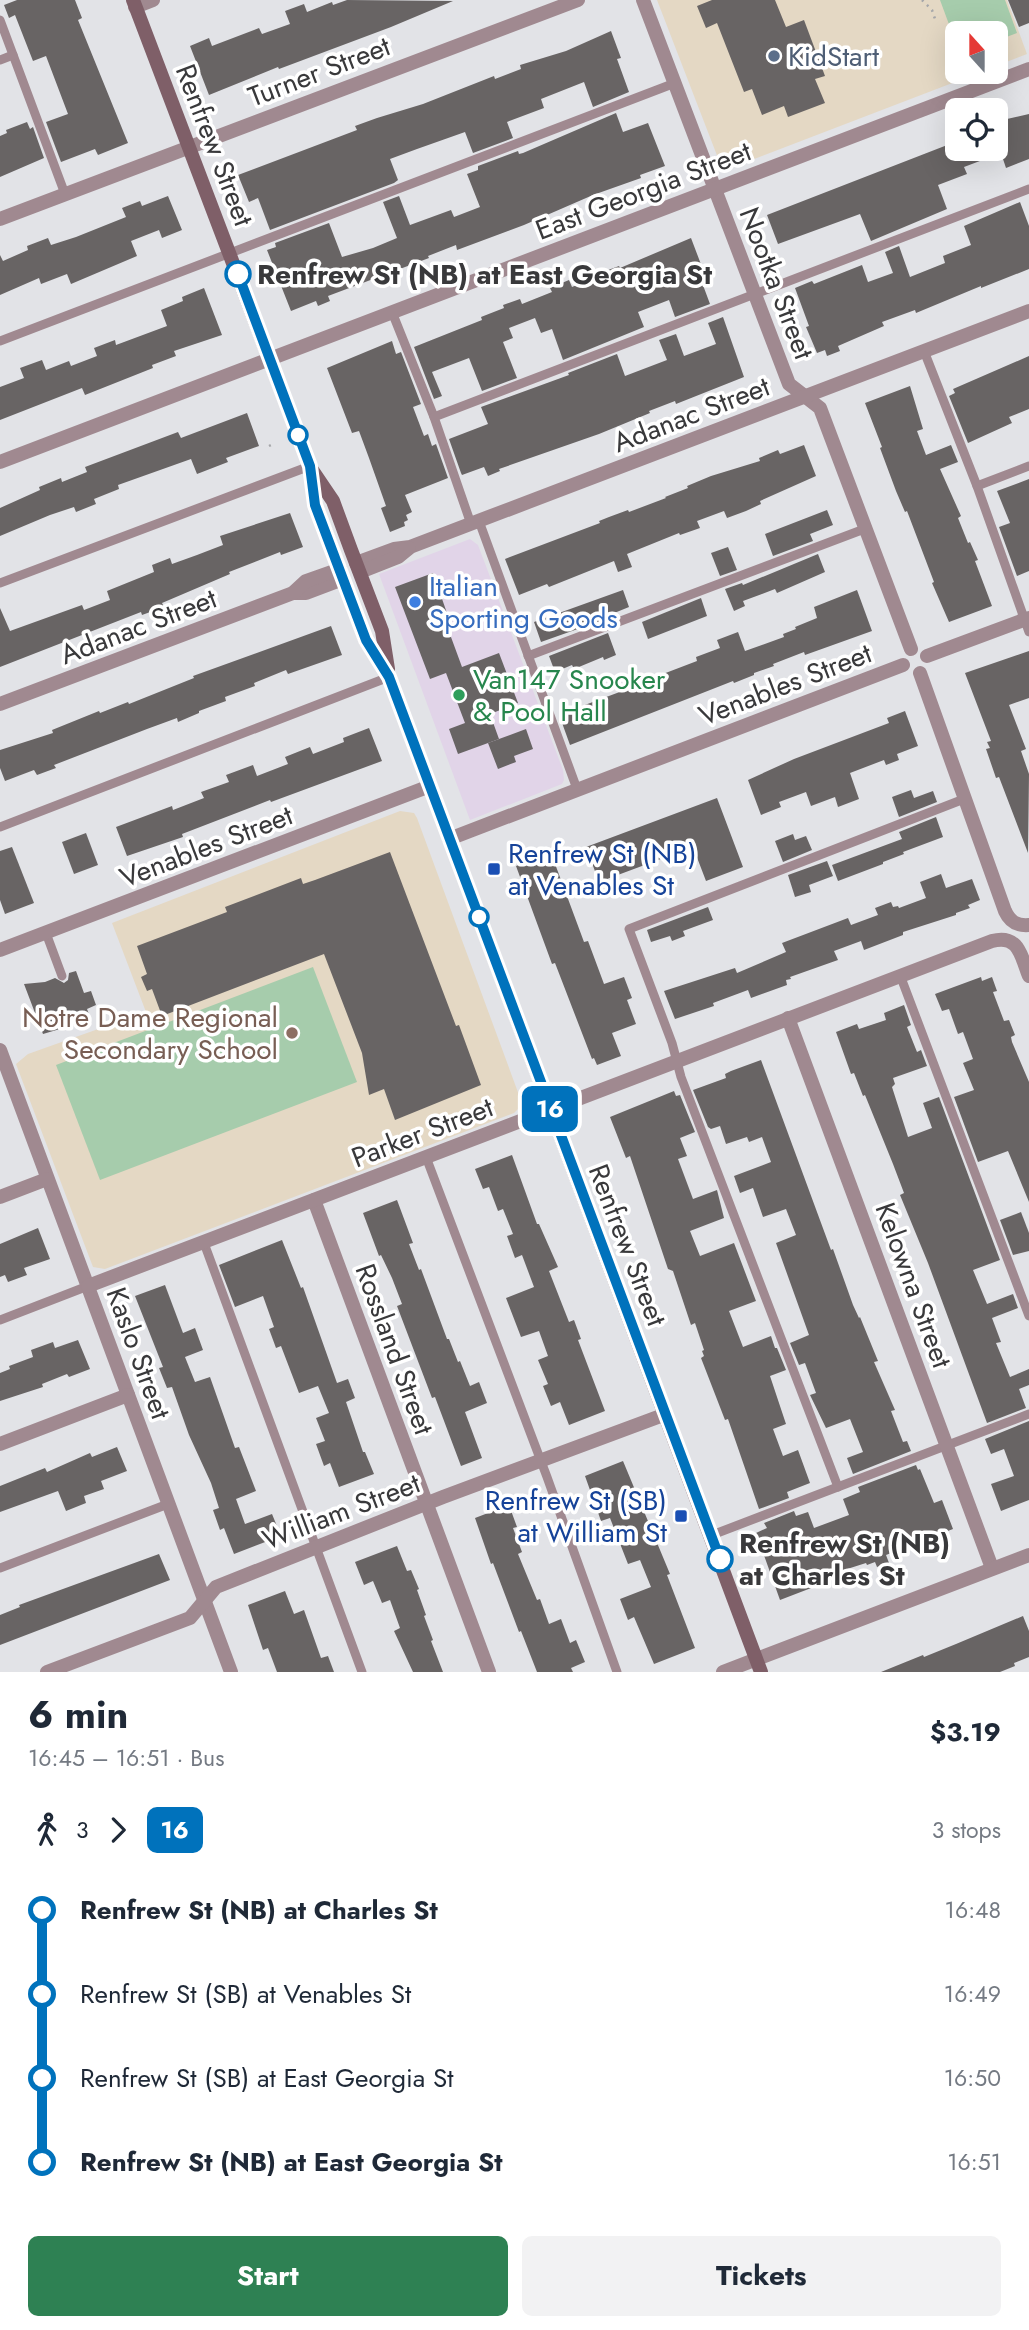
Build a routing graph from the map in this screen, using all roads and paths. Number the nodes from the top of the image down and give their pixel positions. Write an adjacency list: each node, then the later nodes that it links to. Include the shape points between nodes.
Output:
1 (153, 0): 5 (street)
2 (578, 0): 12 (street, Turner Street)
3 (643, 0): 11 (street, Nootka Street)
4 (922, 0): 6 (path)
5 (134, 3): 12 (street, Renfrew Street)
6 (935, 19)
7 (0, 20): 8 (lane)
8 (13, 55): 9 (lane); 15 (lane)
9 (0, 61)
10 (1029, 69): 13 (street, East Georgia Street)
11 (675, 83): 13 (street, Nootka Street); 17 (lane)
12 (190, 146): 15 (street, Turner Street); 17 (street, Renfrew Street)
13 (715, 189): 18 (street, Nootka Street); 20 (street, East Georgia Street)
14 (1029, 189): 18 (lane)
15 (65, 194): 16 (street, Turner Street)
16 (0, 219)
17 (230, 253): 21 (lane); 23 (street, Renfrew Street)
18 (755, 295): 24 (street, Nootka Street, via 789,384); 25 (lane)
19 (1029, 311): 22 (street, Adanac Street)
20 (391, 312): 23 (street, East Georgia Street); 25 (lane)
21 (0, 341)
22 (924, 351): 24 (street, Adanac Street); 29 (lane)
23 (269, 359): 26 (street, East Georgia Street); 27 (street, Renfrew Street)
24 (806, 397): 30 (street, Adanac Street); 31 (street, Nootka Street, via 820,408)
25 (434, 417): 30 (lane)
26 (0, 462)
27 (310, 466): 32 (street, Renfrew Street, via 333,501); 33 (street, Renfrew Street, via 315,505); 34 (lane)
28 (1029, 466): 29 (lane)
29 (977, 486): 35 (lane)
30 (475, 522): 32 (street, Adanac Street, via 410,547 398,557); 37 (lane)
31 (866, 528): 36 (street, Nootka Street); 37 (lane)
32 (358, 567): 41 (street, Renfrew Street, via 382,631)
33 (341, 574): 41 (street, Renfrew Street, via 366,640); 42 (street, Adanac Street, via 306,581 293,593)
34 (0, 583)
35 (1027, 623): 38 (street)
36 (911, 649): 38 (street); 39 (street)
37 (528, 656): 44 (lane)
38 (927, 656): 40 (street)
39 (903, 665): 40 (street, via 908,672); 44 (street, Venables Street)
40 (920, 673): 45 (street)
41 (389, 677): 43 (street, Renfrew Street); 46 (lane)
42 (0, 704)
43 (430, 786): 47 (street, Renfrew Street); 49 (street, Venables Street)
44 (577, 789): 47 (street, Venables Street)
45 (964, 799): 48 (street, via 1005,911); 56 (lane, via 629,929)
46 (0, 827)
47 (449, 839): 58 (street, Renfrew Street)
48 (1023, 924)
49 (46, 933): 50 (street, Venables Street); 52 (lane)
50 (0, 950)
51 (900, 975): 53 (street, Parker Street, via 992,941 1010,940); 54 (street, Parker Street); 65 (lane)
52 (62, 976)
53 (1029, 976)
54 (788, 1018): 56 (street, Parker Street); 71 (street, Kelowna Street)
55 (0, 1050): 57 (street, Kaslo Street)
56 (677, 1060): 58 (street, Parker Street); 73 (lane)
57 (4, 1072): 60 (street, Kaslo Street)
58 (549, 1108): 59 (street, Parker Street); 68 (street, Renfrew Street)
59 (426, 1157): 62 (street, Parker Street); 72 (lane)
60 (47, 1179): 61 (street); 64 (street, Kaslo Street)
61 (0, 1197)
62 (314, 1200): 63 (street, Parker Street); 75 (street, Rossland Street)
63 (204, 1243): 64 (street, Parker Street); 77 (lane)
64 (88, 1286): 66 (lane); 67 (street, Kaslo Street)
65 (1029, 1316)
66 (0, 1320)
67 (128, 1395): 70 (street); 74 (street, Kaslo Street)
68 (666, 1414): 72 (street, William Street); 76 (street, Renfrew Street)
69 (1029, 1414): 71 (lane)
70 (0, 1444)
71 (948, 1446): 73 (lane); 80 (street, Kelowna Street)
72 (541, 1461): 75 (street, William Street); 87 (lane)
73 (838, 1487): 76 (lane)
74 (168, 1504): 79 (lane); 81 (street, Kaslo Street)
75 (426, 1504): 77 (street, William Street); 86 (street, Rossland Street)
76 (712, 1535): 82 (street, Renfrew Street)
77 (315, 1546): 81 (street, William Street, via 216,1587); 85 (lane)
78 (1029, 1555): 80 (street)
79 (0, 1568)
80 (992, 1568): 82 (street)
81 (205, 1600): 83 (street, William Street, via 190,1618); 84 (street, Kaslo Street)
82 (759, 1666): 88 (street)
83 (47, 1672)
84 (232, 1672)
85 (362, 1672)
86 (489, 1672)
87 (617, 1672)
88 (723, 1672)

